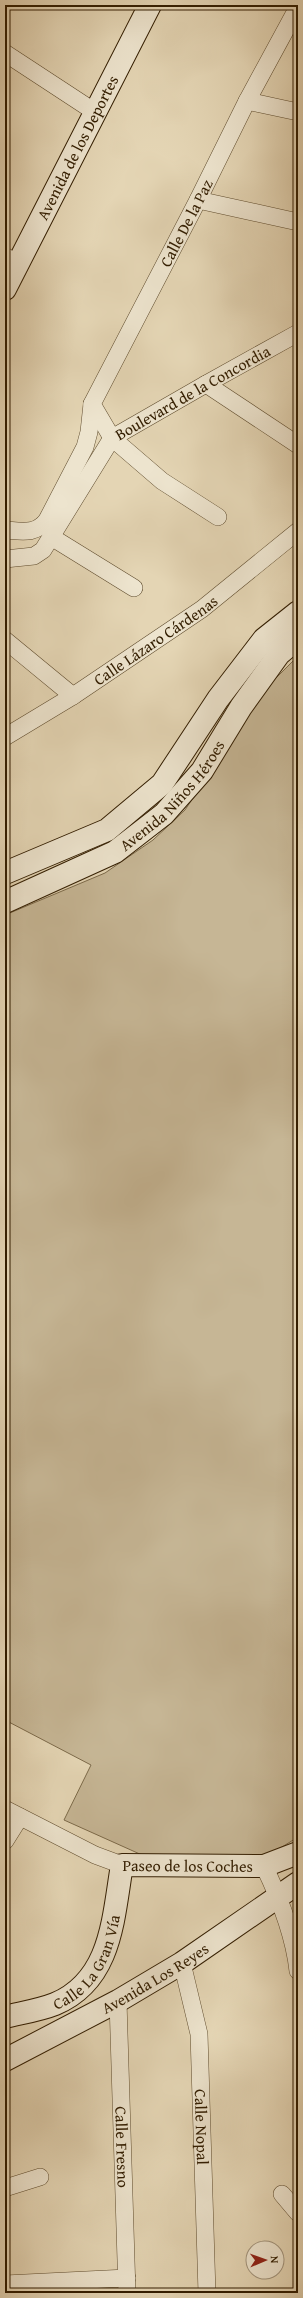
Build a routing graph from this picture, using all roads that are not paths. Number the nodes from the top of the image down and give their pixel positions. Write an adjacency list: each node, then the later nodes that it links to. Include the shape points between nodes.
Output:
1 (150, 5): 5 (street, Avenida de los Deportes)
2 (298, 7): 4 (street, Calle De la Paz)
3 (5, 53): 5 (street)
4 (247, 102): 6 (street); 7 (street, Calle De la Paz)
5 (95, 112): 9 (street, Avenida de los Deportes)
6 (298, 112)
7 (198, 200): 8 (street); 13 (street, Calle De la Paz)
8 (298, 222)
9 (11, 261): 10 (street, Avenida de los Deportes)
10 (5, 289)
11 (298, 333): 12 (street, Boulevard de la Concordia)
12 (206, 384): 14 (street, Boulevard de la Concordia); 15 (street)
13 (92, 404): 14 (street); 17 (street, Boulevard de la Concordia, via 85,447 41,528 34,531)
14 (112, 438): 16 (street, via 162,481); 19 (street, Boulevard de la Concordia)
15 (298, 444)
16 (218, 518)
17 (5, 530)
18 (298, 531): 25 (street, Calle Lázaro Cárdenas, via 202,609)
19 (53, 538): 20 (street, Boulevard de la Concordia, via 34,556); 21 (street)
20 (5, 560)
21 (134, 588)
22 (298, 612): 27 (street, Avenida Niños Héroes, via 264,639 218,699 162,784 107,830)
23 (298, 638): 28 (street, Avenida Niños Héroes, via 279,654 241,707 202,771 164,814 115,852)
24 (5, 640): 25 (street)
25 (73, 696): 26 (street, Calle Lázaro Cárdenas)
26 (5, 737)
27 (5, 873)
28 (5, 902)
29 (12, 1813): 30 (street); 32 (street, Paseo de los Coches, via 95,1855)
30 (5, 1841)
31 (298, 1853): 33 (street)
32 (122, 1865): 33 (street, Paseo de los Coches); 39 (street, Calle La Gran Vía, via 110,1931 96,1971 71,1996 55,2004)
33 (264, 1866): 35 (street)
34 (298, 1883): 35 (street, Avenida Los Reyes)
35 (279, 1896): 36 (street, Avenida Los Reyes); 37 (street, via 295,1949)
36 (182, 1963): 38 (street, Avenida Los Reyes); 47 (street, Calle Nopal, via 199,2034)
37 (298, 1971)
38 (118, 2000): 40 (street, Avenida Los Reyes); 46 (street, Calle Fresno)
39 (5, 2017)
40 (5, 2060)
41 (40, 2177): 42 (street)
42 (5, 2188)
43 (282, 2194): 44 (street)
44 (298, 2213)
45 (5, 2284): 46 (street)
46 (127, 2285)
47 (207, 2293)

